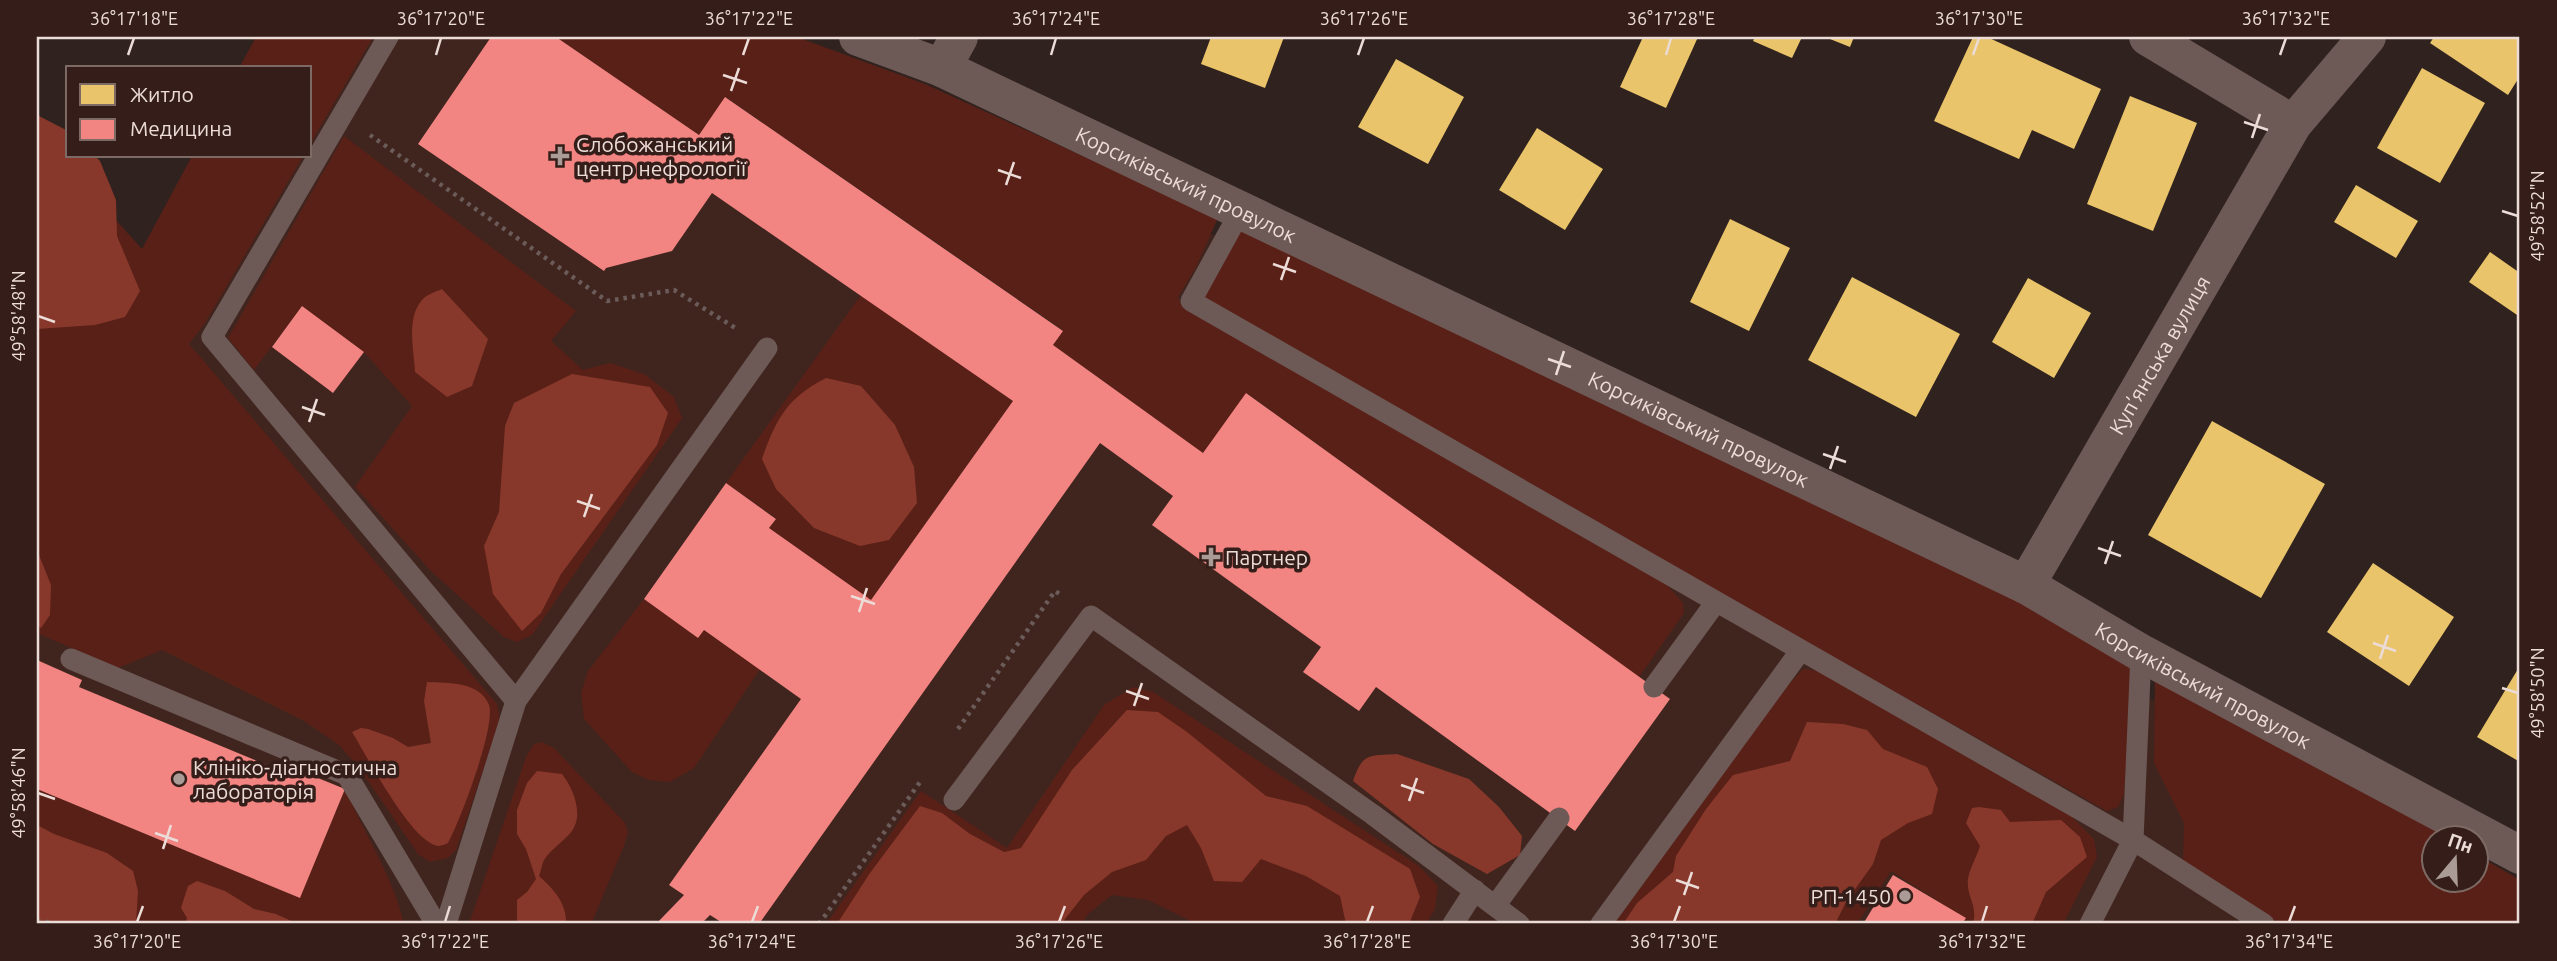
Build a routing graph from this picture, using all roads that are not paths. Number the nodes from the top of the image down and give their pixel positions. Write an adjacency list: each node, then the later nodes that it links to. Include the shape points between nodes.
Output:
1 (388, 37): 15 (lane, via 212,337)
2 (858, 37): 5 (street, Корсиківський провулок)
3 (2148, 37): 6 (street)
4 (2367, 37): 6 (street, Куп’янська вулиця)
5 (951, 52): 7 (street, Корсиківський провулок)
6 (2292, 124): 9 (street, Куп’янська вулиця)
7 (1240, 212): 9 (street, Корсиківський провулок); 10 (lane, via 1191,301)
8 (767, 348): 15 (lane)
9 (2026, 585): 12 (street, Корсиківський провулок)
10 (1716, 602): 11 (lane); 14 (lane)
11 (1801, 650): 18 (lane); 26 (lane)
12 (2141, 653): 18 (lane); 19 (street, Корсиківський провулок)
13 (71, 659): 22 (lane, via 347,775)
14 (1654, 687)
15 (516, 701): 23 (lane)
16 (954, 800): 20 (lane, via 1091,616)
17 (1559, 818): 21 (lane)
18 (2133, 840): 27 (lane); 28 (lane)
19 (2520, 855)
20 (1475, 890): 21 (lane); 24 (lane)
21 (1495, 906): 25 (lane)
22 (436, 924)
23 (446, 924)
24 (1453, 924)
25 (1519, 924)
26 (1601, 924)
27 (2090, 924)
28 (2264, 924)

